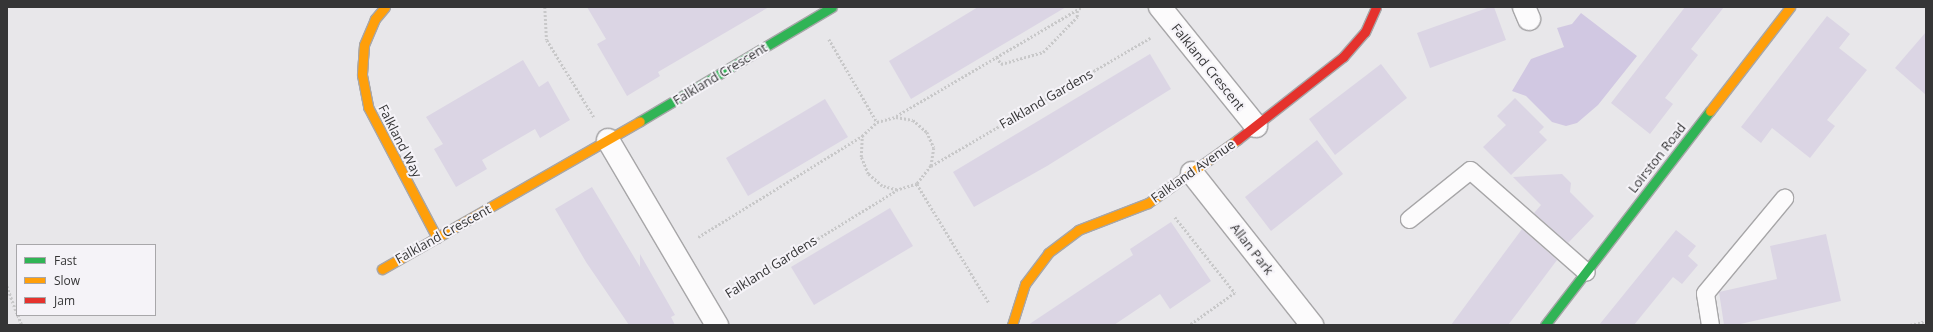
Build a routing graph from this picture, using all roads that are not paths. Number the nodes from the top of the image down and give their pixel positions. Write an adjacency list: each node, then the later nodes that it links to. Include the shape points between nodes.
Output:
1 (384, 7): 11 (street, Falkland Way, via 375,19 364,45 362,75 368,107)
2 (832, 7): 7 (street, Falkland Crescent)
3 (1160, 7): 6 (street, Falkland Crescent)
4 (1376, 7): 6 (street, Falkland Avenue, via 1365,32 1343,57)
5 (1790, 7): 13 (street, Loirston Road)
6 (1256, 126): 8 (street, Falkland Avenue)
7 (608, 140): 11 (street, Falkland Crescent); 14 (street)
8 (1192, 172): 15 (street, Falkland Avenue, via 1148,203 1078,230 1048,253 1025,284); 16 (street, Allan Park)
9 (1784, 198): 18 (lane, via 1705,293)
10 (1409, 219): 13 (lane, via 1470,170)
11 (437, 238): 12 (street, Falkland Crescent)
12 (382, 269)
13 (1586, 272): 17 (street, Loirston Road)
14 (712, 316)
15 (1012, 322)
16 (1312, 325)
17 (1545, 325)
18 (1710, 325)

